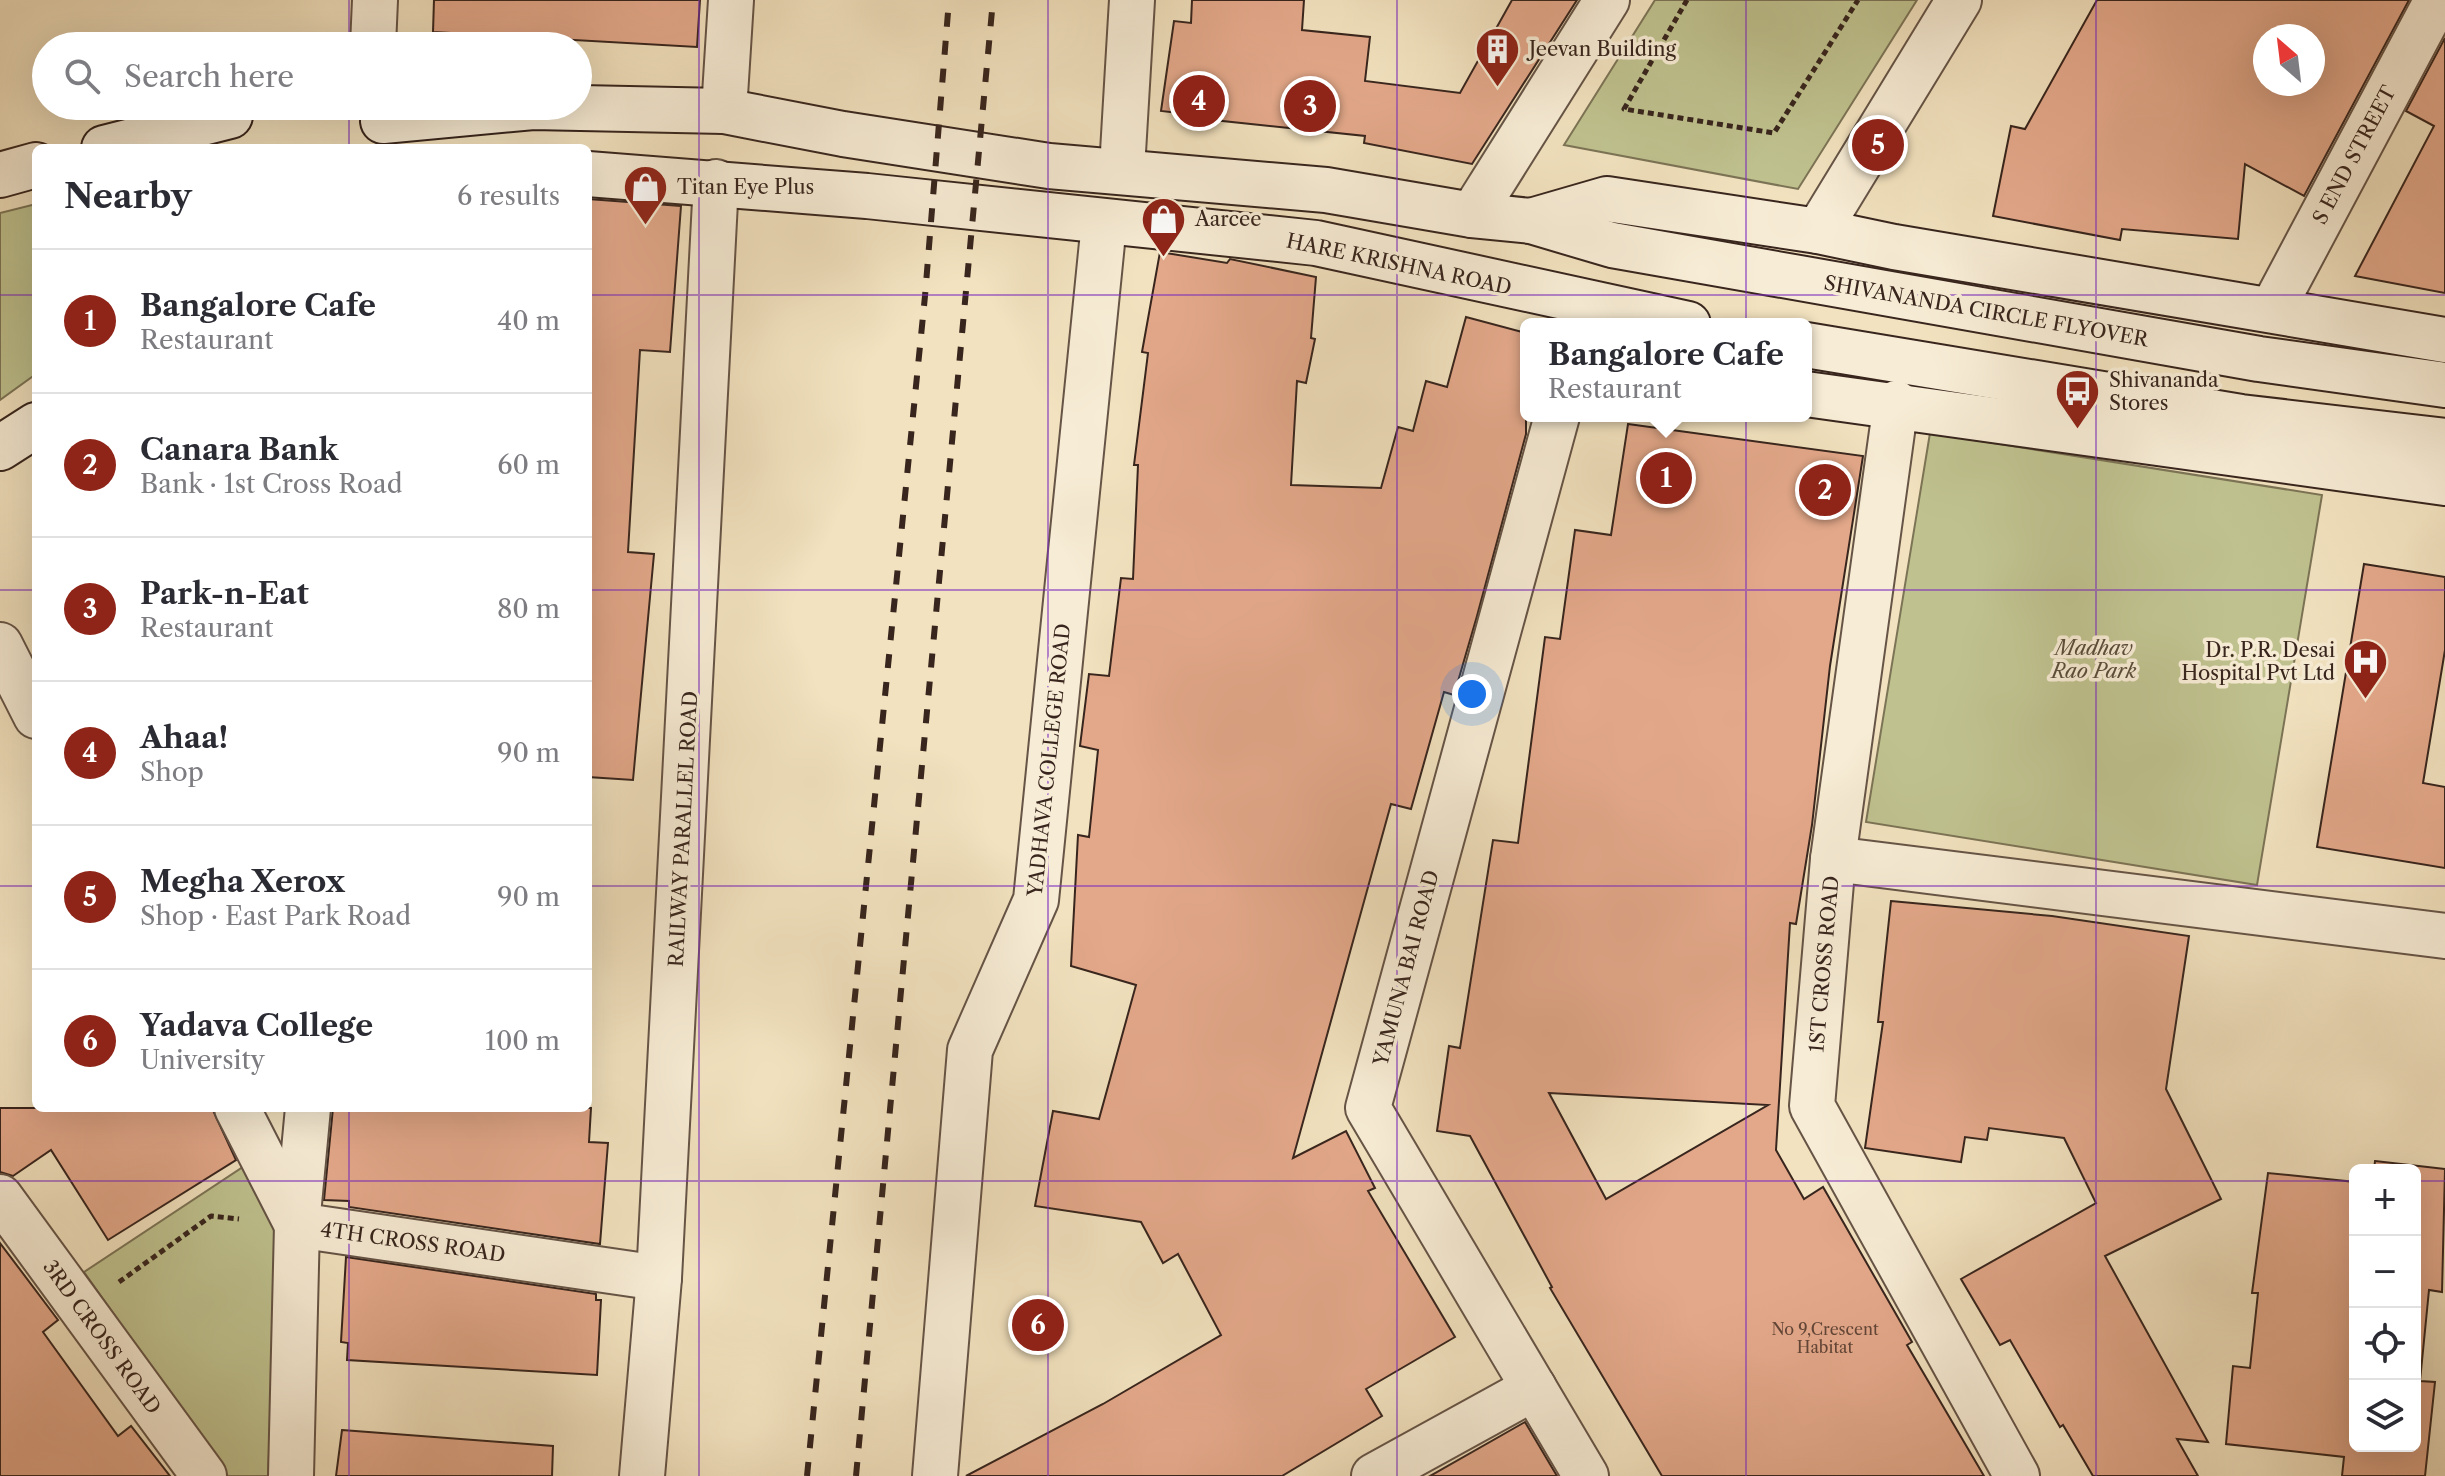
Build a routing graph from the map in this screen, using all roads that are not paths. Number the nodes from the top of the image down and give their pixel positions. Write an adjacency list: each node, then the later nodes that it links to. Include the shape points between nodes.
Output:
1 (375, 0): 7 (street)
2 (731, 0): 9 (street)
3 (1132, 0): 15 (street)
4 (1607, 0): 19 (street)
5 (1959, 0): 22 (street)
6 (2437, 0): 23 (street, S END STREET)
7 (374, 32)
8 (592, 108): 9 (street)
9 (724, 111): 15 (street, via 1025,162)
10 (425, 120): 12 (street)
11 (229, 123): 13 (street)
12 (383, 125)
13 (124, 144)
14 (32, 166): 17 (street)
15 (1122, 169): 19 (street, via 1326,190)
16 (592, 174): 18 (street)
17 (0, 175)
18 (716, 182): 21 (street, HARE KRISHNA ROAD); 43 (street, RAILWAY PARALLEL ROAD)
19 (1472, 215): 20 (street)
20 (1531, 221): 22 (street, via 1607,199); 27 (street, SHIVANANDA CIRCLE FLYOVER, via 1612,245 2259,359)
21 (1104, 223): 24 (street, HARE KRISHNA ROAD, via 1316,243); 48 (street, YADHAVA COLLEGE ROAD, via 1036,900 970,1050)
22 (1818, 231): 23 (street)
23 (2272, 310): 25 (street)
24 (1591, 317)
25 (2445, 340)
26 (1812, 346): 32 (street, via 2241,417)
27 (2445, 385)
28 (1812, 395): 29 (street)
29 (1896, 403): 34 (street); 37 (street, 1ST CROSS ROAD)
30 (1555, 422): 44 (street, YAMUNA BAI ROAD, via 1368,1108)
31 (32, 428): 33 (street)
32 (2445, 441)
33 (0, 448)
34 (2445, 483)
35 (0, 645): 36 (street)
36 (32, 708)
37 (1833, 859): 38 (street); 51 (street, 1ST CROSS ROAD, via 1812,1106)
38 (2445, 936)
39 (239, 1112): 42 (street, 4TH CROSS ROAD)
40 (308, 1112): 42 (street)
41 (0, 1197): 45 (street, 3RD CROSS ROAD)
42 (297, 1225): 43 (street, 4TH CROSS ROAD); 46 (street)
43 (659, 1278): 47 (street, RAILWAY PARALLEL ROAD)
44 (1534, 1388): 49 (street); 50 (street, YAMUNA BAI ROAD)
45 (204, 1476)
46 (291, 1476)
47 (642, 1476)
48 (935, 1476)
49 (1374, 1476)
50 (1586, 1476)
51 (2017, 1476)

